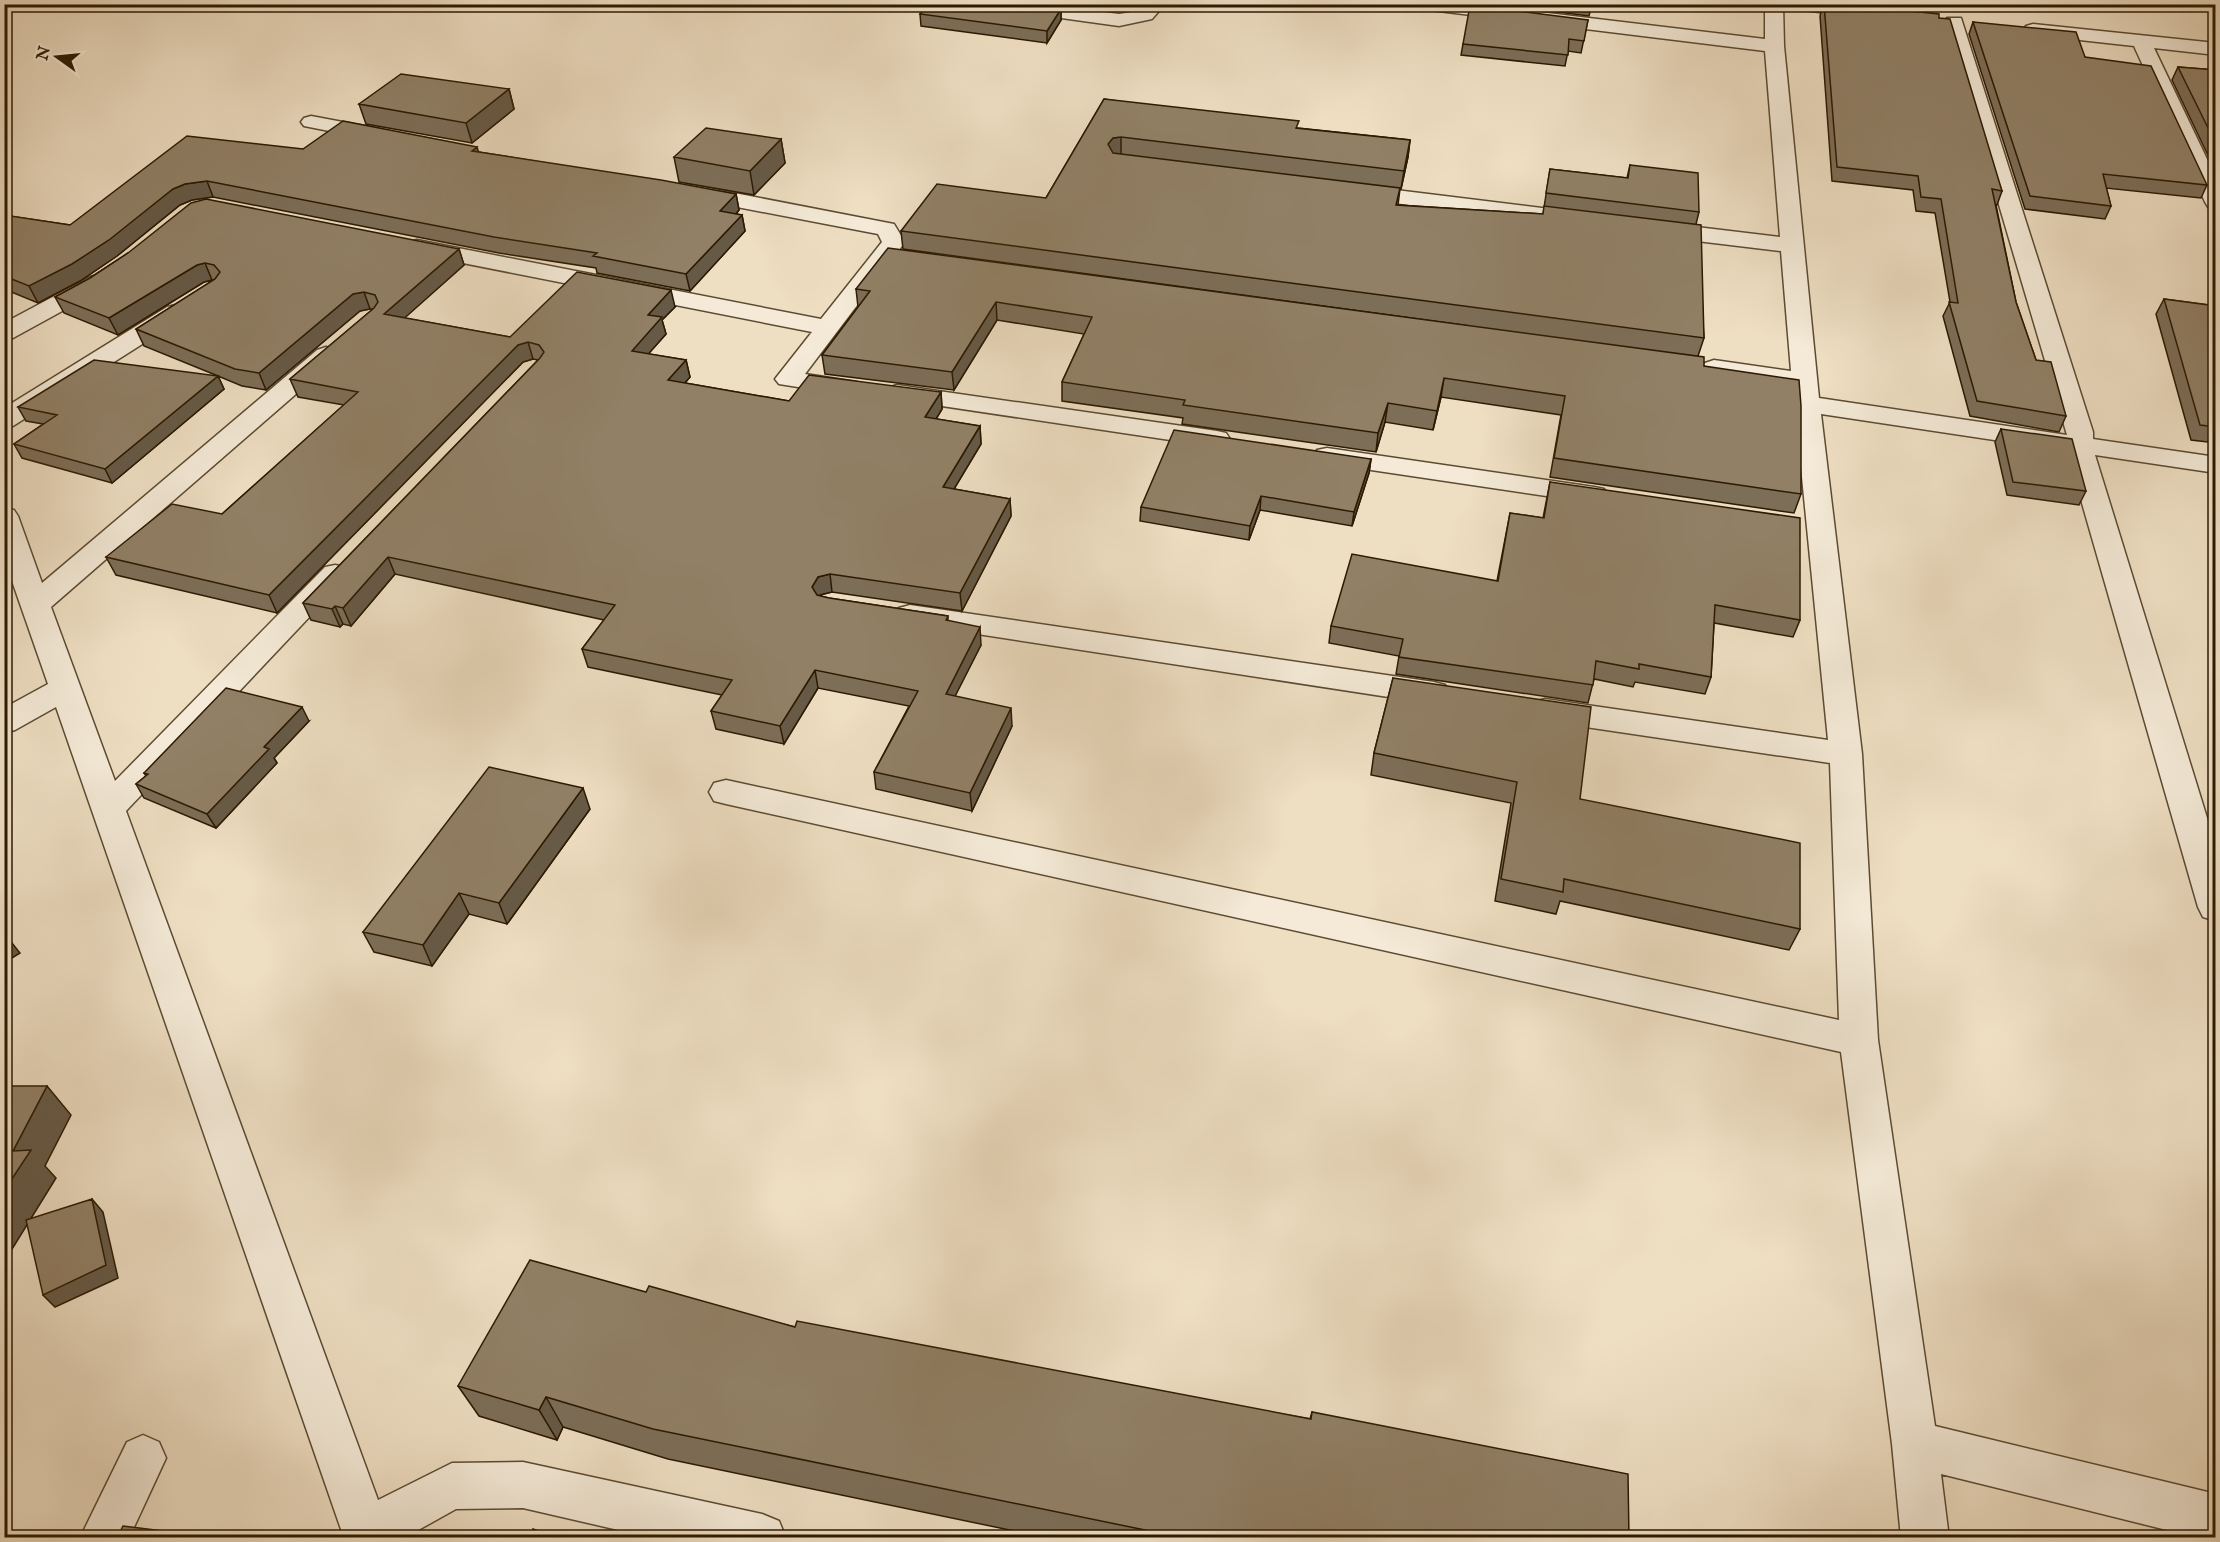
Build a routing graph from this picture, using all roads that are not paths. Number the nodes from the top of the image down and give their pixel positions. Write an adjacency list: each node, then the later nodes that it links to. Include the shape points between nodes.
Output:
1 (996, 4): 2 (street, via 1119,20 1145,15)
2 (1156, 4)
3 (1422, 4): 10 (street)
4 (1774, 4): 10 (street)
5 (1795, 4): 6 (street)
6 (1886, 14)
7 (1931, 19): 30 (street, via 1965,23 2080,432)
8 (2024, 24): 9 (street)
9 (2142, 42): 11 (street); 16 (street)
10 (1774, 46): 20 (street)
11 (2216, 49)
12 (311, 122): 13 (street)
13 (403, 139)
14 (667, 187): 23 (street, via 886,229 894,242 894,258)
15 (1333, 189): 17 (street)
16 (2216, 202)
17 (1593, 221)
18 (1629, 225): 20 (street)
19 (399, 243): 23 (street)
20 (1794, 246): 27 (street)
21 (116, 270): 24 (street)
22 (194, 301): 28 (street)
23 (828, 328): 29 (street, via 788,380)
24 (4, 333)
25 (343, 342): 36 (street)
26 (1687, 364): 27 (street)
27 (1806, 392): 30 (street); 42 (street, via 1808,526)
28 (4, 420)
29 (1245, 444)
30 (2079, 445): 32 (street); 45 (street)
31 (1304, 452): 33 (street)
32 (2216, 465)
33 (1620, 499)
34 (4, 516): 36 (street)
35 (350, 558): 44 (street)
36 (36, 604): 38 (street)
37 (879, 611): 39 (street)
38 (66, 688): 41 (street); 44 (street)
39 (1456, 697)
40 (1515, 705): 42 (street)
41 (4, 722)
42 (1846, 754): 46 (street)
43 (726, 792): 46 (street)
44 (109, 807): 50 (street)
45 (2216, 908)
46 (1859, 1040): 47 (street)
47 (1915, 1444): 49 (street); 53 (street)
48 (144, 1458): 51 (street)
49 (2216, 1518)
50 (367, 1534): 52 (street, via 452,1486 523,1485)
51 (104, 1538)
52 (762, 1538)
53 (1925, 1538)

